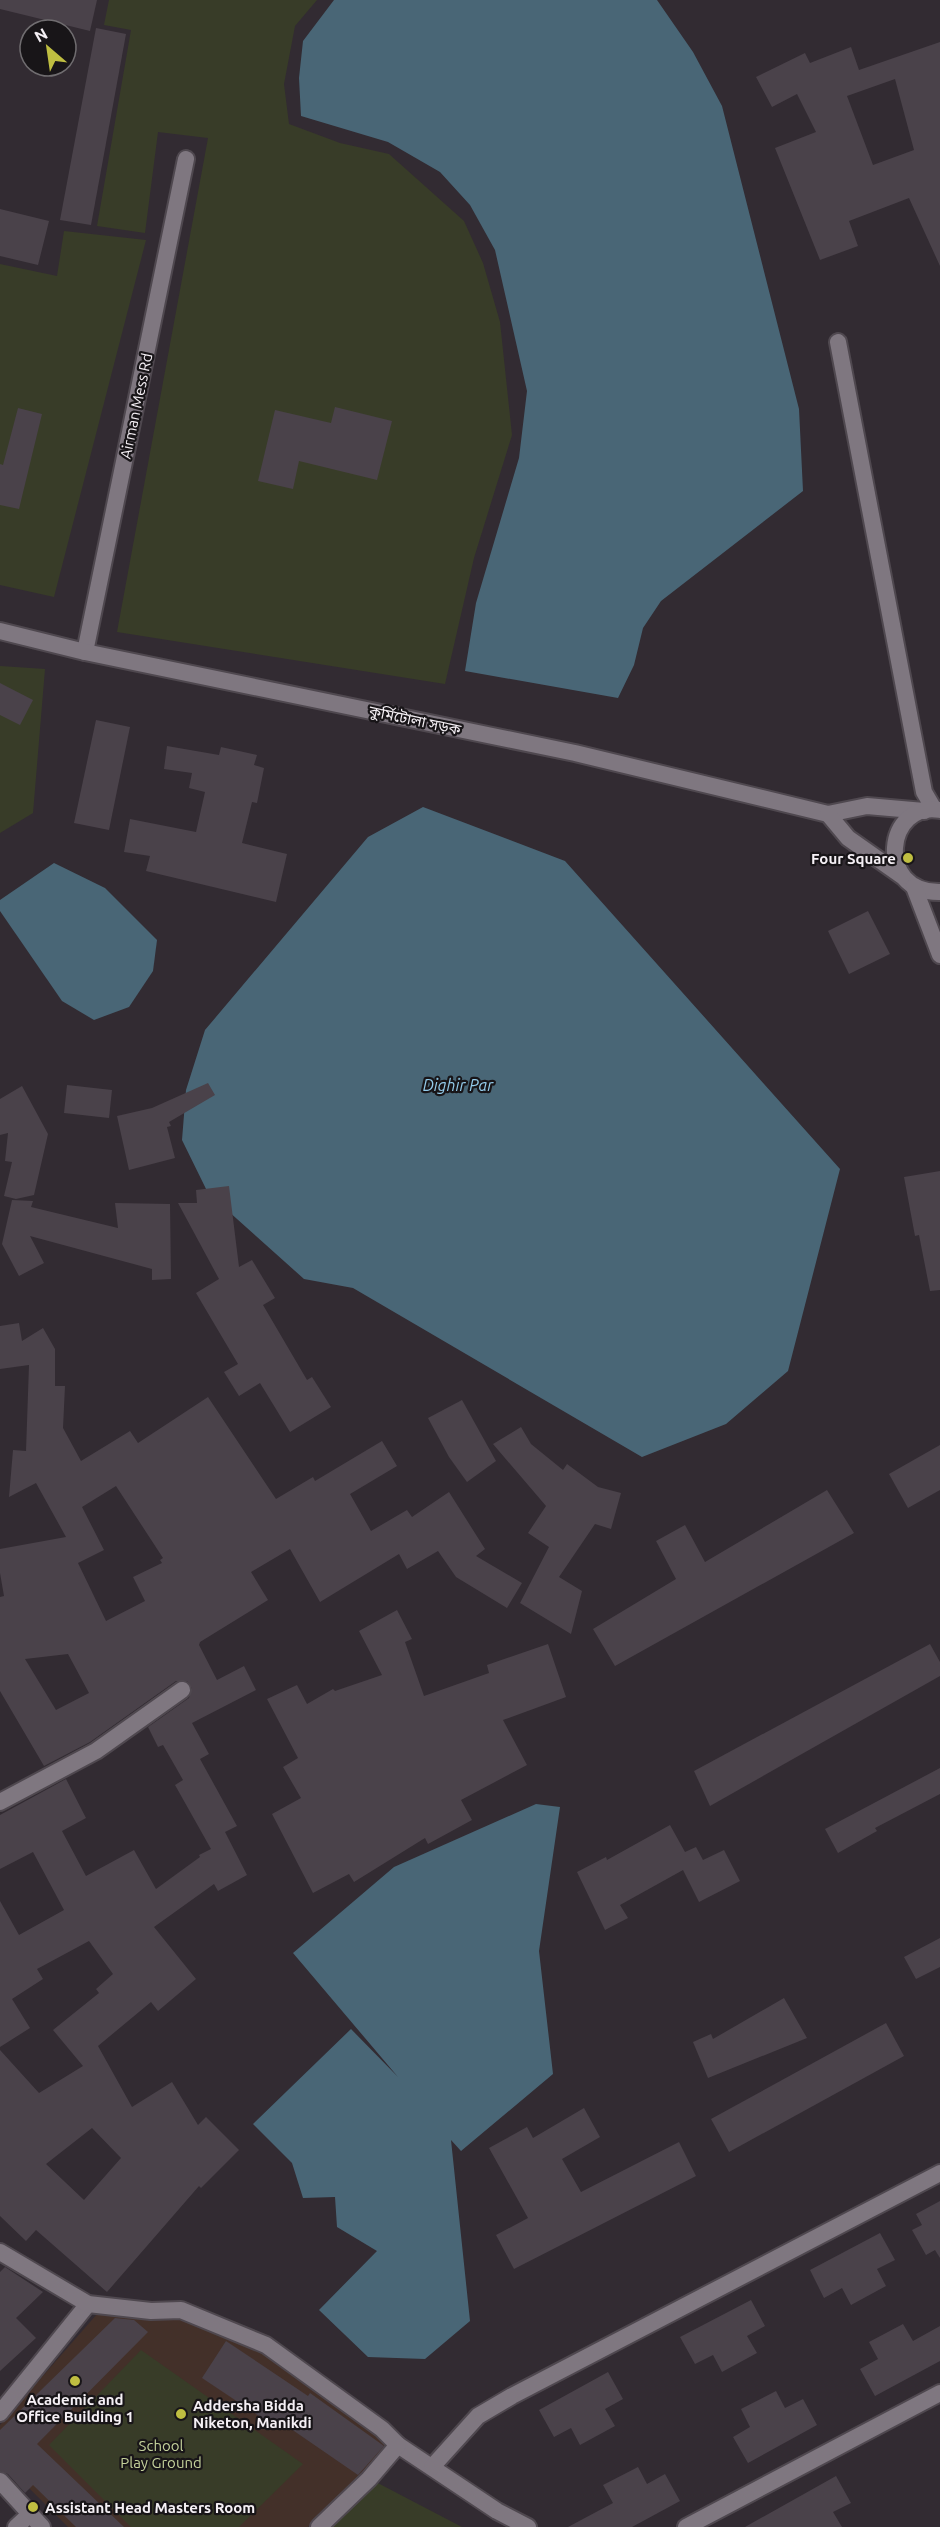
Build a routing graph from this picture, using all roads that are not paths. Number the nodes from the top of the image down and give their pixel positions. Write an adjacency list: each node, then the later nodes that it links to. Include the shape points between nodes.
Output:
1 (186, 159): 4 (street, Airman Mess Rd)
2 (838, 342): 5 (street, via 924,792)
3 (0, 631): 4 (street, কুর্মিটোলা সড়ক)
4 (86, 652): 6 (street, কুর্মিটোলা সড়ক, via 575,753)
5 (933, 810): 6 (street, via 867,806); 7 (street, via 909,818 899,830 895,861)
6 (828, 814): 7 (street, via 848,838)
7 (908, 881): 8 (street, via 929,892); 9 (street)
8 (940, 892)
9 (940, 955)
10 (182, 1690): 11 (street, via 96,1750)
11 (0, 1802)
12 (940, 2173): 18 (street, via 512,2396 478,2416)
13 (0, 2252): 14 (street)
14 (88, 2304): 16 (street); 17 (street, via 181,2310 266,2345 382,2429)
15 (940, 2393): 25 (street)
16 (0, 2414)
17 (398, 2445): 18 (street); 23 (street)
18 (432, 2467): 24 (street)
19 (0, 2481): 20 (street)
20 (30, 2514): 21 (street); 22 (street)
21 (16, 2527)
22 (42, 2527)
23 (318, 2527)
24 (528, 2527)
25 (686, 2527)

